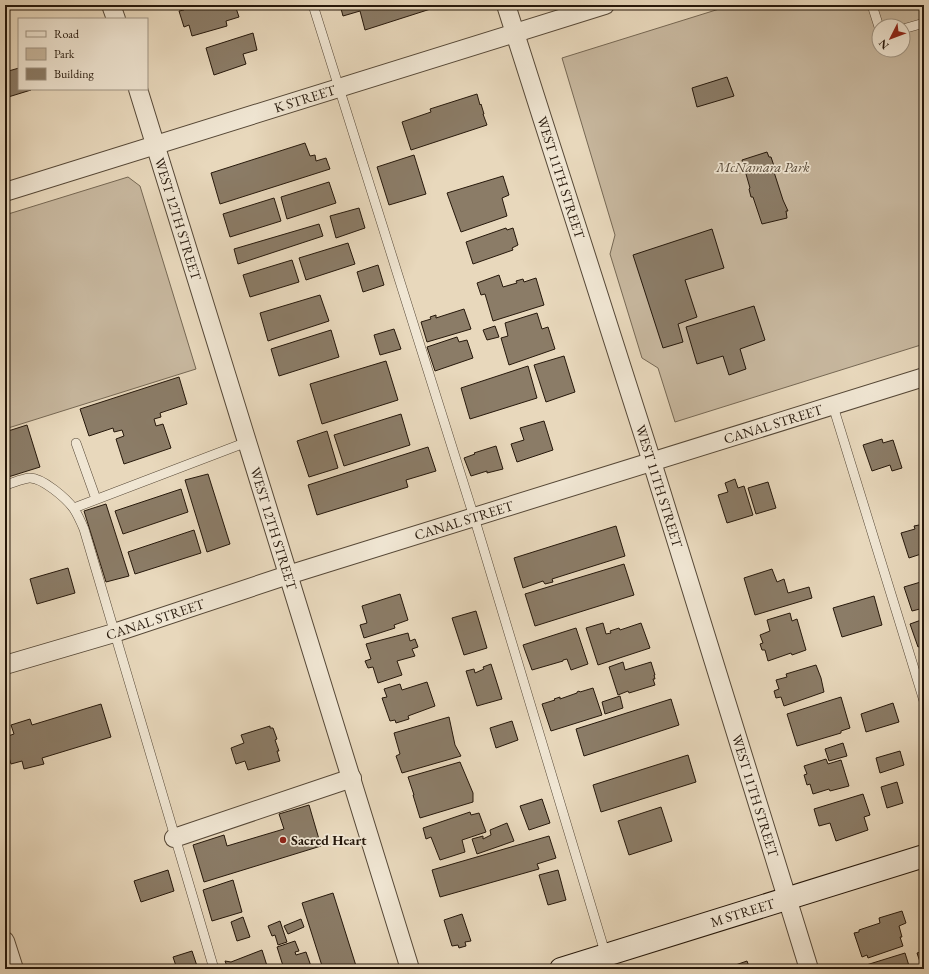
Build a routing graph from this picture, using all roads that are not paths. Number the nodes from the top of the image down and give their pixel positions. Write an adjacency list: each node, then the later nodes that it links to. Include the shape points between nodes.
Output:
1 (111, 5): 6 (street)
2 (313, 5): 11 (lane)
3 (506, 5): 10 (street, WEST 11TH STREET)
4 (605, 5): 10 (street, K STREET)
5 (872, 5): 7 (lane)
6 (116, 18)
7 (876, 18)
8 (924, 23): 9 (lane)
9 (911, 27)
10 (515, 34): 11 (street, K STREET); 19 (street, WEST 11TH STREET)
11 (340, 88): 13 (street, K STREET); 23 (lane)
12 (138, 90): 13 (street, WEST 12TH STREET)
13 (156, 146): 14 (street, K STREET); 17 (street, WEST 12TH STREET)
14 (5, 192)
15 (924, 378): 16 (street, CANAL STREET)
16 (833, 406): 19 (street, CANAL STREET); 27 (lane)
17 (247, 442): 21 (lane); 24 (street, WEST 12TH STREET)
18 (76, 443): 21 (lane)
19 (652, 462): 23 (street, CANAL STREET); 31 (street, WEST 11TH STREET)
20 (5, 485): 22 (lane, via 29,478 36,479 47,484)
21 (96, 499): 22 (lane)
22 (74, 508): 25 (lane, via 84,528)
23 (474, 517): 24 (street, CANAL STREET); 33 (lane)
24 (288, 575): 25 (street, CANAL STREET); 28 (street, WEST 12TH STREET)
25 (114, 633): 26 (street, CANAL STREET); 29 (lane)
26 (5, 665)
27 (924, 701)
28 (352, 778): 29 (street); 36 (street, WEST 12TH STREET)
29 (174, 838): 35 (lane)
30 (924, 856): 31 (street, M STREET)
31 (787, 899): 33 (street, M STREET); 38 (street, WEST 11TH STREET)
32 (5, 941): 34 (street)
33 (608, 962): 37 (street, M STREET)
34 (14, 969)
35 (214, 969)
36 (410, 969)
37 (561, 969)
38 (809, 969)

